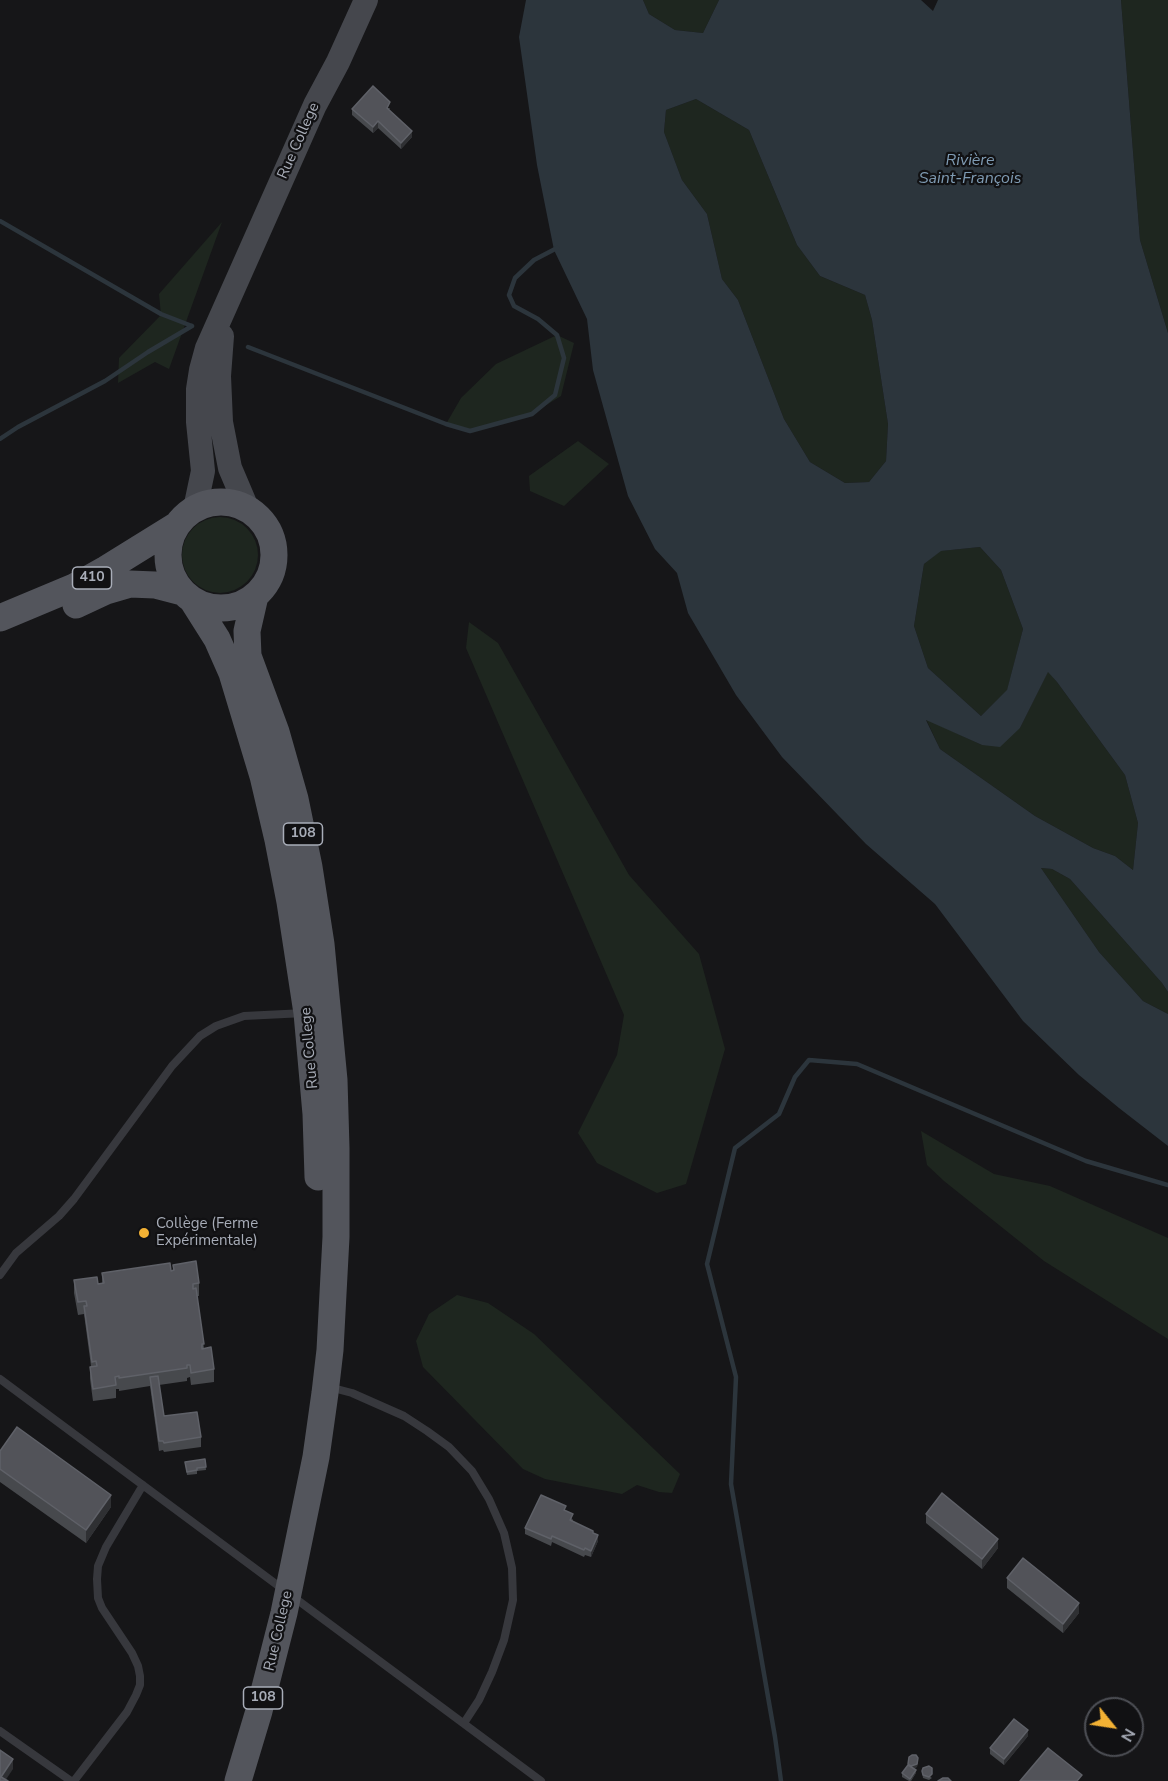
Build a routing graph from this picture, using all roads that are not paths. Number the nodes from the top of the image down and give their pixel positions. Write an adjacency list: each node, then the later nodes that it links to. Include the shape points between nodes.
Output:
1 (366, 0): 2 (main road, Rue College)
2 (236, 284): 3 (main road, Rue College, via 222,336 219,412 230,468); 4 (main road, Rue College, via 211,338 200,375 198,415 203,471)
3 (247, 508): 4 (main road, via 224,501 206,504); 6 (main road, Rue College / 108, via 265,525 274,547 272,571)
4 (186, 517): 5 (main road, Rue College / 108, via 169,542 168,560 173,578); 7 (main road, 410, via 101,573)
5 (188, 596): 6 (main road, via 204,606 222,608 240,605); 8 (main road, 410, via 148,584 124,585); 9 (main road, Rue College / 108, via 229,664 257,755 286,881)
6 (255, 596): 12 (main road, Rue College / 108, via 247,650 285,763 302,832 321,944 331,1048 336,1229 333,1309)
7 (0, 618)
8 (0, 638)
9 (307, 1012): 10 (lane, via 244,1016 200,1036 172,1066 74,1199 16,1253); 14 (main road, Rue College / 108, via 316,1114 319,1241)
10 (0, 1275)
11 (0, 1378): 13 (lane)
12 (323, 1387): 14 (main road, Rue College / 108, via 316,1457); 15 (lane, via 352,1393 404,1416 449,1447 472,1471 504,1533 512,1568 513,1600 492,1671)
13 (143, 1485): 15 (lane); 17 (lane, via 106,1546 97,1579 102,1608 132,1653 140,1685 127,1712)
14 (303, 1514): 18 (main road, Rue College / 108, via 284,1613)
15 (464, 1723): 19 (lane)
16 (0, 1731): 17 (lane)
17 (73, 1781)
18 (238, 1781)
19 (541, 1781)

